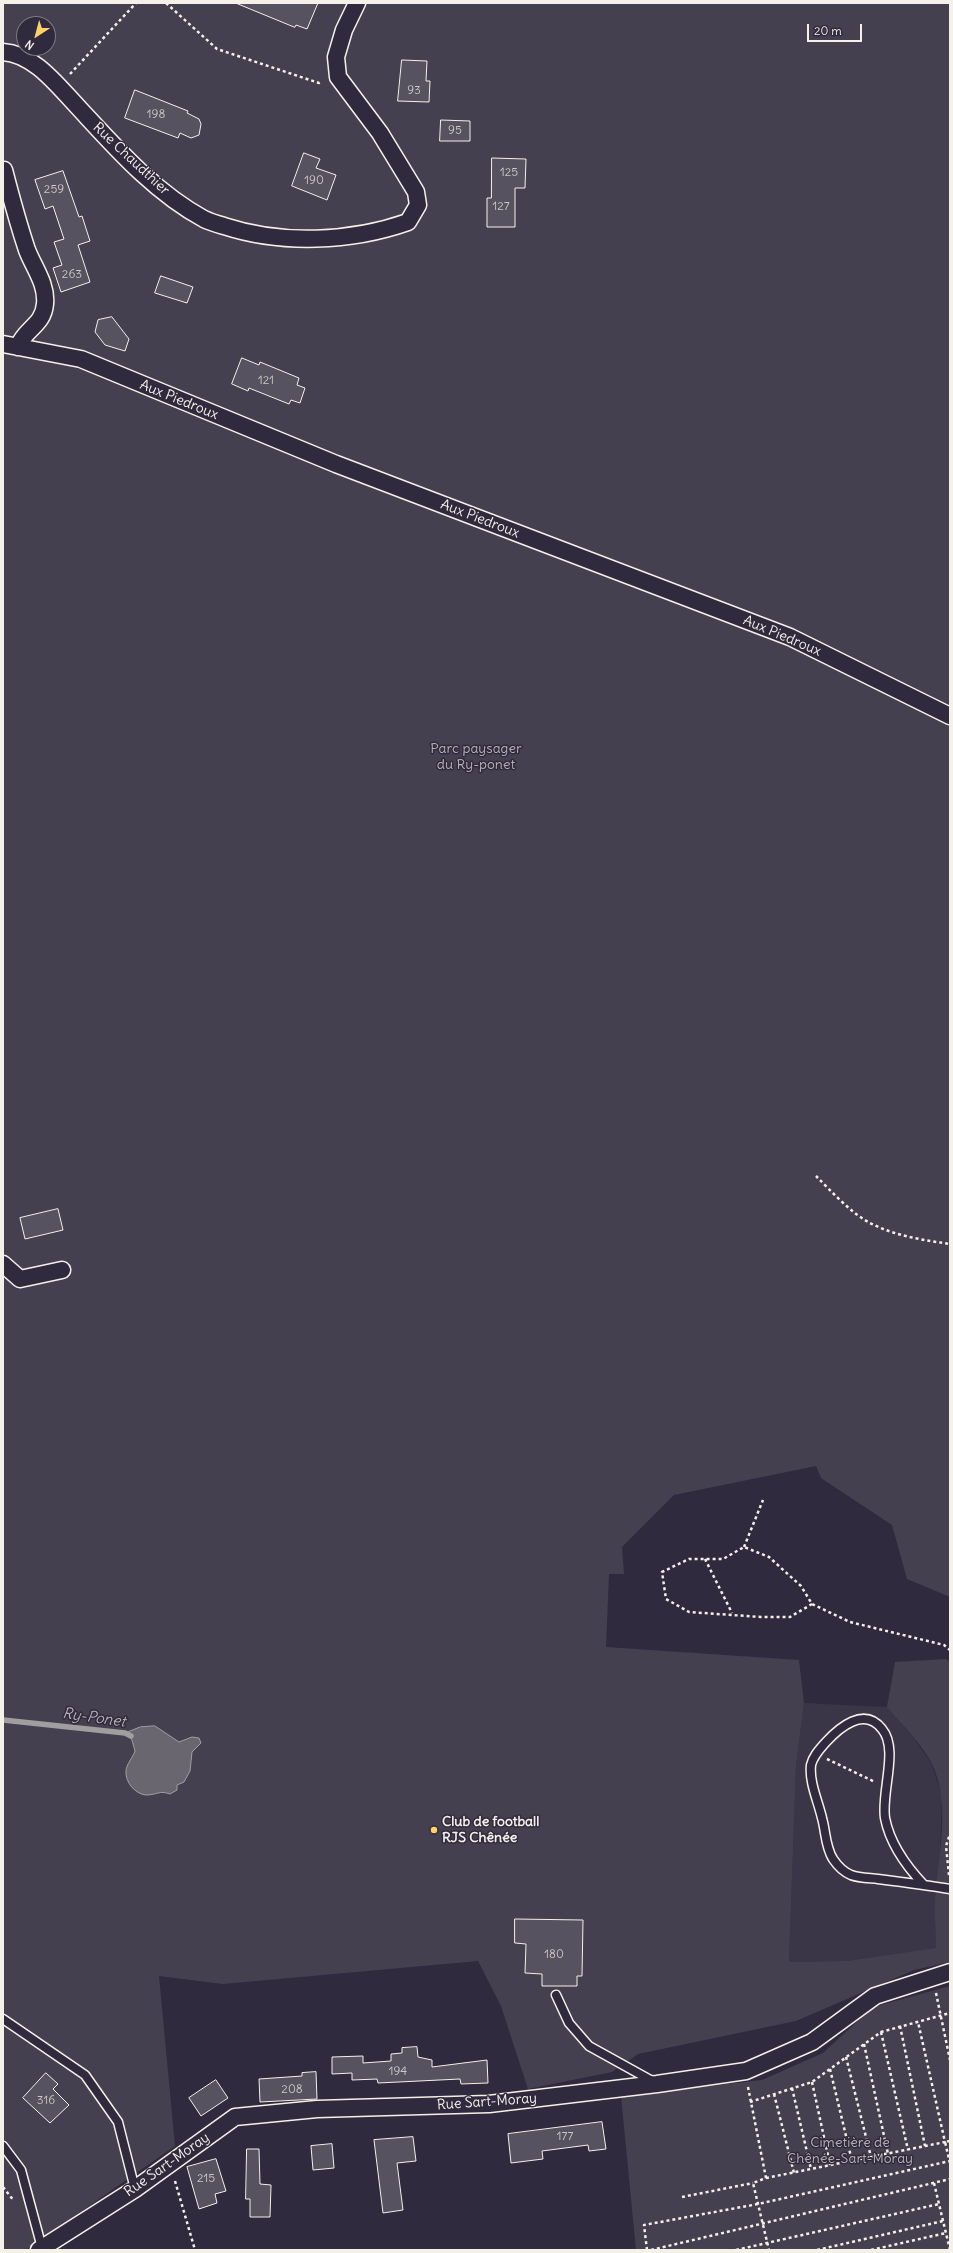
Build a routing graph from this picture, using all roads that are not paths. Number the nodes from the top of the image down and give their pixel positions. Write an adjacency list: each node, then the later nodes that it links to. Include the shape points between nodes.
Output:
1 (358, 3): 2 (street, Rue Chaudthier, via 344,30 336,57 338,77 380,133 416,192 418,205 408,222 357,235 300,239 246,233 204,219 162,190 119,151 59,86 26,59)
2 (3, 52)
3 (4, 170): 4 (street, via 20,229 44,287 45,305 40,322)
4 (11, 345): 5 (street, Aux Piedroux, via 81,359 336,464 790,637)
5 (950, 716)
6 (3, 1264): 7 (street, via 20,1279)
7 (62, 1270)
8 (924, 1885): 8 (lane, via 910,1871 889,1836 885,1817 888,1742 882,1729 873,1722 861,1719 849,1722 816,1754 811,1764 827,1844 833,1859 851,1875); 9 (lane)
9 (950, 1889)
10 (950, 1972): 13 (street, Rue Sart-Moray, via 875,1996 812,2042 746,2071)
11 (556, 1995): 13 (lane, via 569,2023 589,2046)
12 (3, 2018): 15 (lane, via 85,2075 118,2122)
13 (657, 2084): 15 (street, Rue Sart-Moray, via 489,2104 317,2109 235,2117)
14 (3, 2146): 16 (lane, via 21,2170)
15 (135, 2188): 16 (street, Rue Sart-Moray)
16 (41, 2249)

